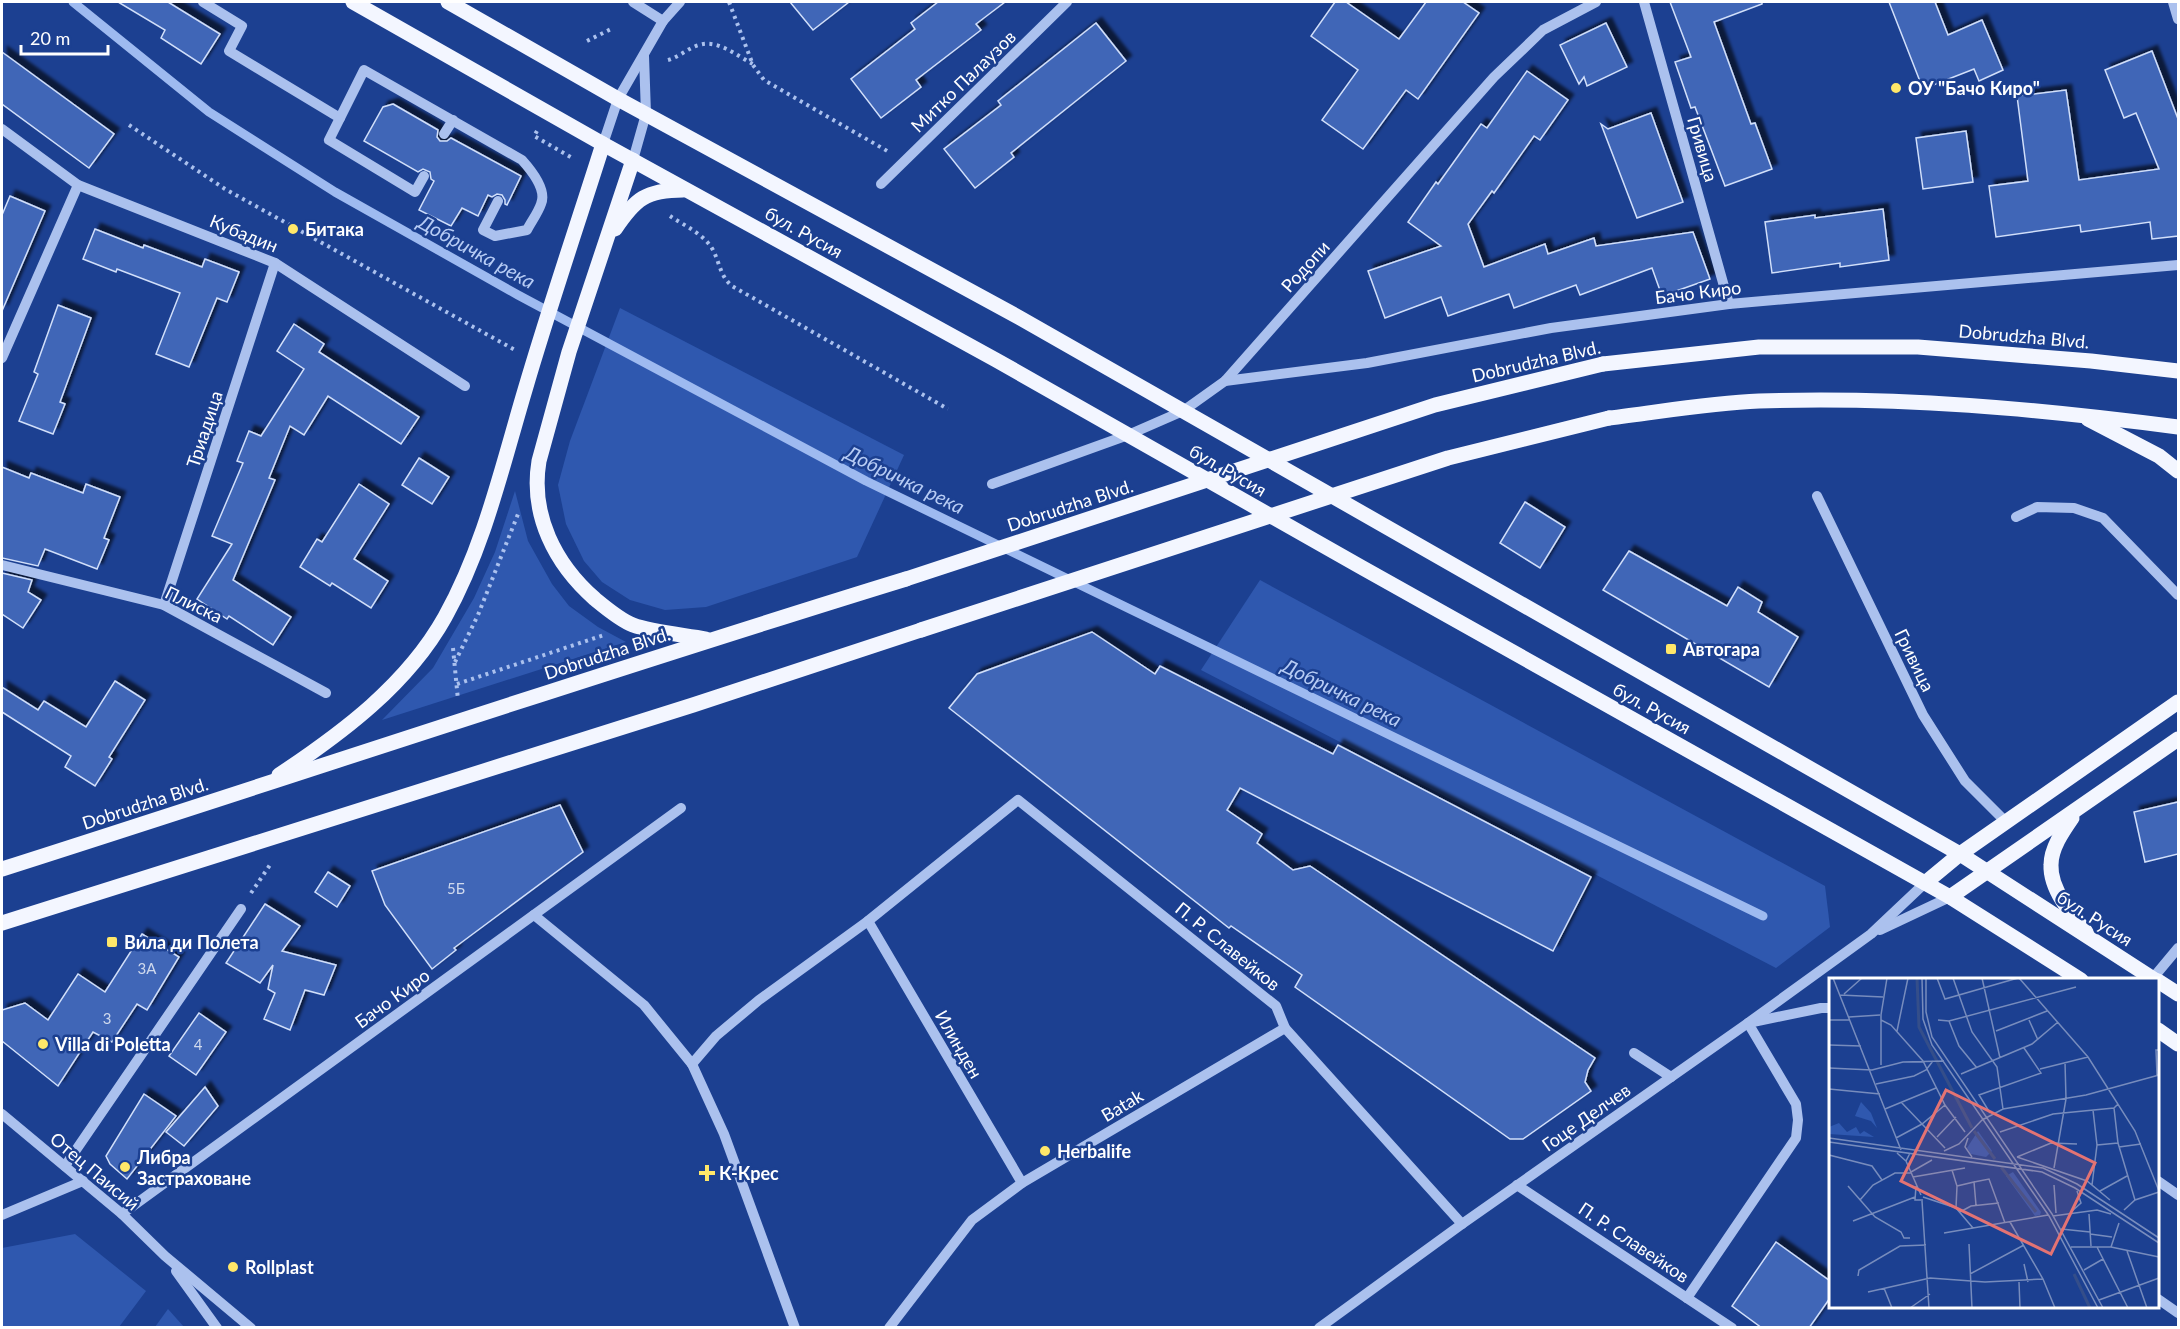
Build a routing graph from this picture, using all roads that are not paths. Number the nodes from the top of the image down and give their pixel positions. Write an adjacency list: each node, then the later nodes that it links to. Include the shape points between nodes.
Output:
1 (203, 2): 15 (street, via 243,26 229,51)
2 (352, 2): 19 (main road, бул. Русия)
3 (448, 2): 13 (main road, бул. Русия)
4 (633, 2): 11 (street)
5 (680, 2): 11 (street)
6 (1067, 2): 22 (street, Митко Палаузов)
7 (1596, 2): 32 (street, Родопи, via 1543,30 1494,77)
8 (1644, 2): 29 (street, Гривица)
9 (2173, 2): 10 (street)
10 (2178, 19)
11 (663, 21): 12 (street)
12 (644, 55): 13 (street); 14 (street)
13 (618, 99): 14 (main road, бул. Русия); 19 (street)
14 (646, 114): 20 (street); 34 (main road, бул. Русия)
15 (340, 118): 16 (street, via 364,70); 21 (street, via 329,140 415,192)
16 (453, 120): 18 (street); 25 (street, via 522,160 535,177 543,202 527,230 495,236 483,230)
17 (2, 129): 23 (street, Кубадин)
18 (444, 134)
19 (603, 144): 20 (main road, бул. Русия); 49 (main road, via 480,541 444,618 406,669 358,719)
20 (633, 160): 24 (main road, бул. Русия); 26 (main road)
21 (424, 176)
22 (881, 184)
23 (78, 185): 27 (street, Кубадин); 30 (street)
24 (686, 190): 26 (main road, via 658,191 641,198); 37 (main road, бул. Русия)
25 (498, 201)
26 (604, 247): 45 (main road, via 539,461 538,505 546,535 563,564 606,608 633,625)
27 (275, 263): 33 (street, Кубадин); 44 (street, Триадица)
28 (2178, 265): 29 (street, Бачо Киро)
29 (1729, 304): 32 (street, Бачо Киро, via 1551,328 1367,363)
30 (2, 358)
31 (2178, 371): 45 (main road, Dobrudzha Blvd., bridge, via 1918,347 1758,347 1603,364 1434,405)
32 (1225, 381): 34 (street, Родопи)
33 (465, 386)
34 (1183, 411): 37 (street, Родопи); 53 (main road, бул. Русия)
35 (2080, 414): 36 (main road); 38 (main road, via 2159,456); 61 (main road, bridge, via 1912,401 1770,401 1609,418 1448,458 693,705)
36 (2178, 427)
37 (1128, 435): 39 (street, Родопи); 56 (main road, бул. Русия)
38 (2178, 471)
39 (992, 483)
40 (1817, 496): 52 (street, Гривица, via 1923,715 1965,781)
41 (2016, 517): 43 (street, via 2037,507 2074,508 2103,518)
42 (2, 565): 44 (street, Плиска)
43 (2178, 595)
44 (164, 604): 46 (street, Плиска)
45 (709, 640): 49 (main road, Dobrudzha Blvd.)
46 (326, 693)
47 (2178, 702): 52 (main road)
48 (2178, 739): 51 (main road)
49 (261, 787): 54 (main road, Dobrudzha Blvd.)
50 (681, 808): 59 (street, Бачо Киро)
51 (2077, 810): 55 (main road); 63 (main road, via 2058,839 2050,865 2064,903)
52 (2006, 822): 53 (main road)
53 (1960, 854): 55 (main road, бул. Русия); 56 (main road)
54 (2, 869)
55 (1988, 872): 57 (main road); 63 (main road, бул. Русия)
56 (1925, 883): 57 (main road, бул. Русия); 62 (street, Гоце Делчев)
57 (1950, 897): 62 (street, Гоце Делчев); 65 (main road, бул. Русия)
58 (241, 909): 79 (street)
59 (534, 915): 76 (street, via 644,1005); 85 (street, Бачо Киро)
60 (868, 921): 72 (street, П. Р. Славейков, via 1018,800 1276,1006); 76 (street, via 759,1000 716,1036); 82 (street, Илинден)
61 (2, 923)
62 (1871, 934): 71 (street, Гоце Делчев)
63 (2094, 942): 66 (main road, бул. Русия)
64 (2178, 948): 67 (street)
65 (2077, 978)
66 (2152, 978)
67 (2156, 978)
68 (2159, 982): 69 (main road, бул. Русия)
69 (2178, 994)
70 (1829, 1008): 71 (street)
71 (1748, 1023): 77 (street, Гоце Делчев); 89 (street, via 1796,1104 1796,1138)
72 (1285, 1028): 82 (street, Batak); 87 (street, П. Р. Славейков)
73 (2159, 1031): 74 (main road)
74 (2178, 1044)
75 (1634, 1053): 77 (street)
76 (692, 1064): 94 (street, via 724,1134)
77 (1671, 1077): 83 (street, Гоце Делчев)
78 (2, 1114): 79 (street, Отец Паисий)
79 (65, 1166): 80 (street, Отец Паисий)
80 (83, 1181): 85 (street, Отец Паисий); 86 (street)
81 (2159, 1182): 84 (street)
82 (1022, 1183): 95 (street, Batak, via 972,1220)
83 (1517, 1185): 87 (street, Гоце Делчев); 89 (street, П. Р. Славейков)
84 (2178, 1195)
85 (122, 1214): 88 (street, Отец Паисий)
86 (2, 1215)
87 (1461, 1224): 96 (street, Гоце Делчев)
88 (165, 1256): 92 (street, Отец Паисий); 93 (street, Отец Паисий)
89 (1687, 1298): 97 (street, П. Р. Славейков)
90 (2159, 1300): 91 (street)
91 (2178, 1313)
92 (217, 1328)
93 (251, 1328)
94 (795, 1328)
95 (890, 1328)
96 (1319, 1328)
97 (1732, 1328)

